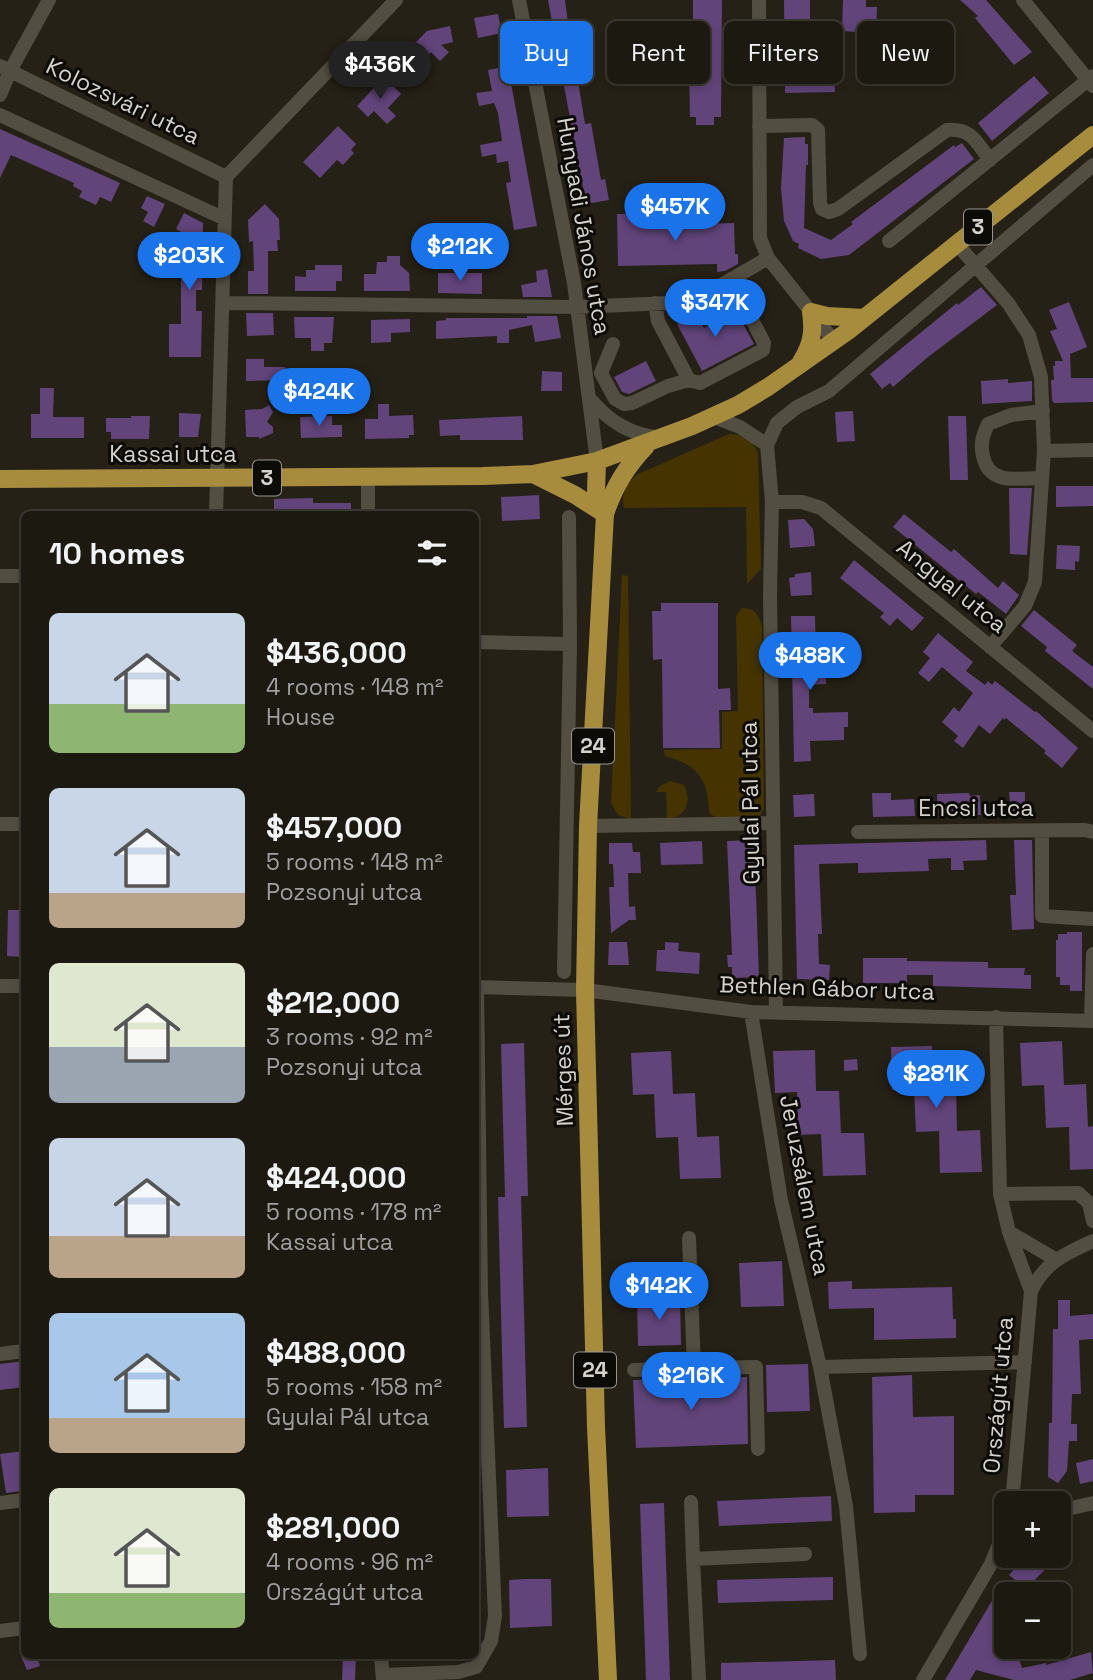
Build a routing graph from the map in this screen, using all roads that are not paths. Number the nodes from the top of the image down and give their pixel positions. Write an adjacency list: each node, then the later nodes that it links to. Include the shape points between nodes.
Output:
1 (49, 0): 6 (street)
2 (396, 0): 14 (street)
3 (519, 0): 23 (street, Hunyadi János utca)
4 (759, 0): 10 (street)
5 (1023, 0): 7 (street)
6 (5, 69): 8 (street); 14 (street, Kolozsvári utca)
7 (1092, 81): 12 (street)
8 (0, 95)
9 (0, 114): 15 (street)
10 (760, 126): 12 (street, via 812,125 818,130 820,203 829,212 947,130 961,129); 18 (street, via 760,237)
11 (1093, 135): 17 (main road, 3)
12 (990, 160): 16 (street)
13 (1093, 165): 19 (street)
14 (226, 177): 15 (street)
15 (223, 218): 21 (street)
16 (889, 241)
17 (957, 244): 19 (street); 25 (main road, 3)
18 (768, 258): 20 (street); 24 (street)
19 (975, 266): 31 (street, via 1029,335 1041,377); 34 (street, via 829,391 777,423)
20 (731, 279): 22 (street, via 692,302); 29 (street, via 764,343 763,350 700,383)
21 (223, 303): 23 (street); 41 (street)
22 (655, 303): 23 (street); 29 (street, via 658,321)
23 (577, 307): 30 (street, Hunyadi János utca)
24 (811, 312): 25 (main road); 26 (street); 28 (main road, via 814,332)
25 (863, 318): 26 (main road, 3)
26 (834, 341): 28 (main road, 3)
27 (613, 344): 29 (street, via 601,373 615,399 624,404)
28 (799, 365): 32 (main road, 3)
29 (689, 380)
30 (590, 399): 33 (street, via 621,428); 37 (street, Hunyadi János utca)
31 (1043, 411): 36 (street); 42 (street, via 988,424 982,437 985,466 993,475)
32 (714, 417): 33 (main road, 3); 34 (street)
33 (655, 441): 37 (main road, 3); 46 (main road, via 623,473)
34 (767, 445): 43 (street, Gyulai Pál utca)
35 (1093, 450): 36 (street)
36 (1044, 451): 42 (street)
37 (597, 461): 38 (main road, Kassai utca / 3); 46 (main road, Mérges út / 24, via 596,492)
38 (533, 474): 39 (main road, Kassai utca / 3); 46 (main road)
39 (368, 477): 41 (main road, Kassai utca / 3); 45 (street)
40 (0, 478): 41 (main road, Kassai utca / 3)
41 (217, 478): 44 (street)
42 (1042, 478): 52 (street, via 1035,582 1026,606)
43 (772, 502): 52 (street, Angyal utca, via 802,502 821,509); 54 (street, Gyulai Pál utca)
44 (216, 511)
45 (368, 511)
46 (605, 514): 57 (main road, Mérges út / 24)
47 (569, 517): 51 (street)
48 (0, 576): 49 (street)
49 (21, 576)
50 (479, 642): 51 (street)
51 (570, 644): 63 (street)
52 (990, 648): 53 (street, Angyal utca)
53 (1093, 732)
54 (773, 823): 57 (street); 69 (street, Gyulai Pál utca)
55 (0, 824): 56 (street)
56 (21, 824)
57 (588, 826): 67 (main road, Mérges út / 24)
58 (1042, 831): 59 (street, Encsi utca); 60 (street, Encsi utca); 61 (street, via 1042,916)
59 (858, 832)
60 (1093, 832)
61 (1093, 919)
62 (1093, 954): 71 (street)
63 (564, 972)
64 (0, 986): 65 (street)
65 (21, 986)
66 (479, 987): 67 (street, Bethlen Gábor utca)
67 (585, 990): 68 (street, Bethlen Gábor utca); 102 (main road, Mérges út / 24, via 596,1427)
68 (751, 1012): 69 (street, Bethlen Gábor utca); 83 (street, Jeruzsálem utca, via 782,1200)
69 (776, 1012): 70 (street, Bethlen Gábor utca)
70 (996, 1017): 71 (street, Bethlen Gábor utca); 72 (street, Országút utca)
71 (1092, 1020)
72 (1000, 1194): 73 (street, via 1078,1193 1088,1203); 74 (street, Országút utca)
73 (1093, 1221)
74 (1009, 1232): 77 (street); 78 (street, Országút utca)
75 (689, 1238): 84 (street)
76 (1093, 1241): 77 (street, Országút utca)
77 (1055, 1259): 78 (street, Országút utca)
78 (1031, 1290): 82 (street, Országút utca)
79 (479, 1292): 87 (street)
80 (21, 1351): 81 (street)
81 (0, 1354)
82 (1025, 1362): 83 (street); 88 (street, Országút utca)
83 (820, 1367): 99 (street, Jeruzsálem utca, via 846,1506)
84 (694, 1368): 85 (street); 86 (street, via 756,1367)
85 (634, 1370)
86 (758, 1449)
87 (482, 1457): 101 (street, via 495,1616 491,1641 476,1667)
88 (1013, 1491)
89 (21, 1500): 91 (street)
90 (691, 1502): 96 (street)
91 (0, 1503)
92 (1093, 1503): 93 (street)
93 (1071, 1508)
94 (805, 1554): 96 (street)
95 (994, 1557): 104 (street)
96 (693, 1559): 103 (street)
97 (21, 1628): 98 (street)
98 (0, 1631)
99 (860, 1654)
100 (381, 1659): 101 (street)
101 (383, 1678)
102 (608, 1680)
103 (699, 1680)
104 (923, 1680)

